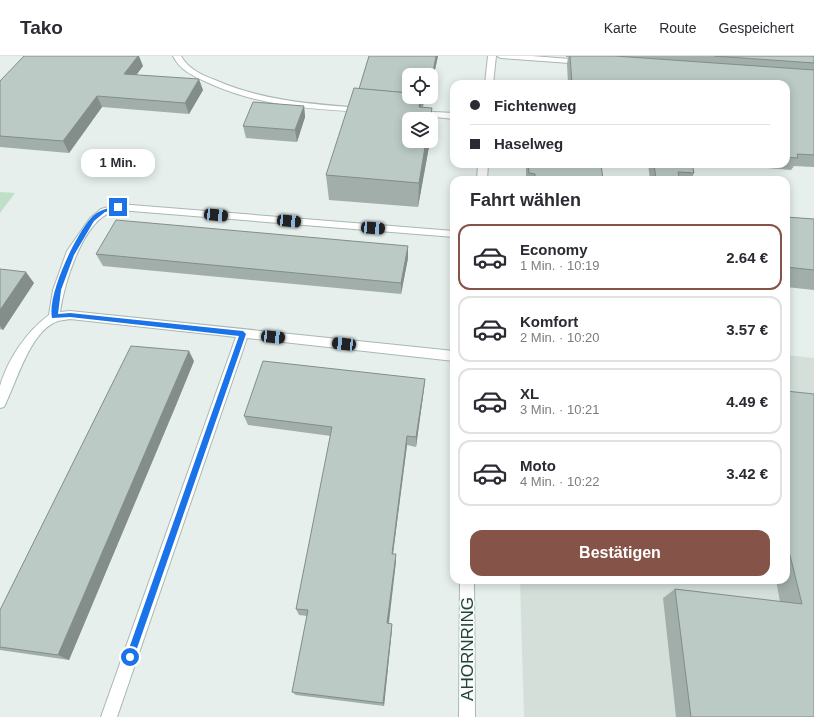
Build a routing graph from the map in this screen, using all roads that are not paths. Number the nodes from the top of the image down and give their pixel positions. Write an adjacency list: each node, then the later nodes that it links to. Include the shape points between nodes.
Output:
1 (177, 56): 6 (street, via 189,70 247,95 290,104)
2 (492, 56): 5 (street)
3 (501, 56): 4 (street)
4 (595, 63)
5 (489, 80)
6 (370, 110)
7 (438, 115): 8 (street)
8 (450, 116)
9 (450, 234): 10 (street, via 118,207 104,211 93,220 71,254 58,290)
10 (54, 317): 11 (street, via 70,315); 13 (street, via 41,325 28,342 15,365)
11 (243, 334): 12 (street); 15 (street)
12 (450, 356)
13 (0, 403)
14 (467, 584): 16 (street, AHORNRING)
15 (109, 717)
16 (467, 717)

